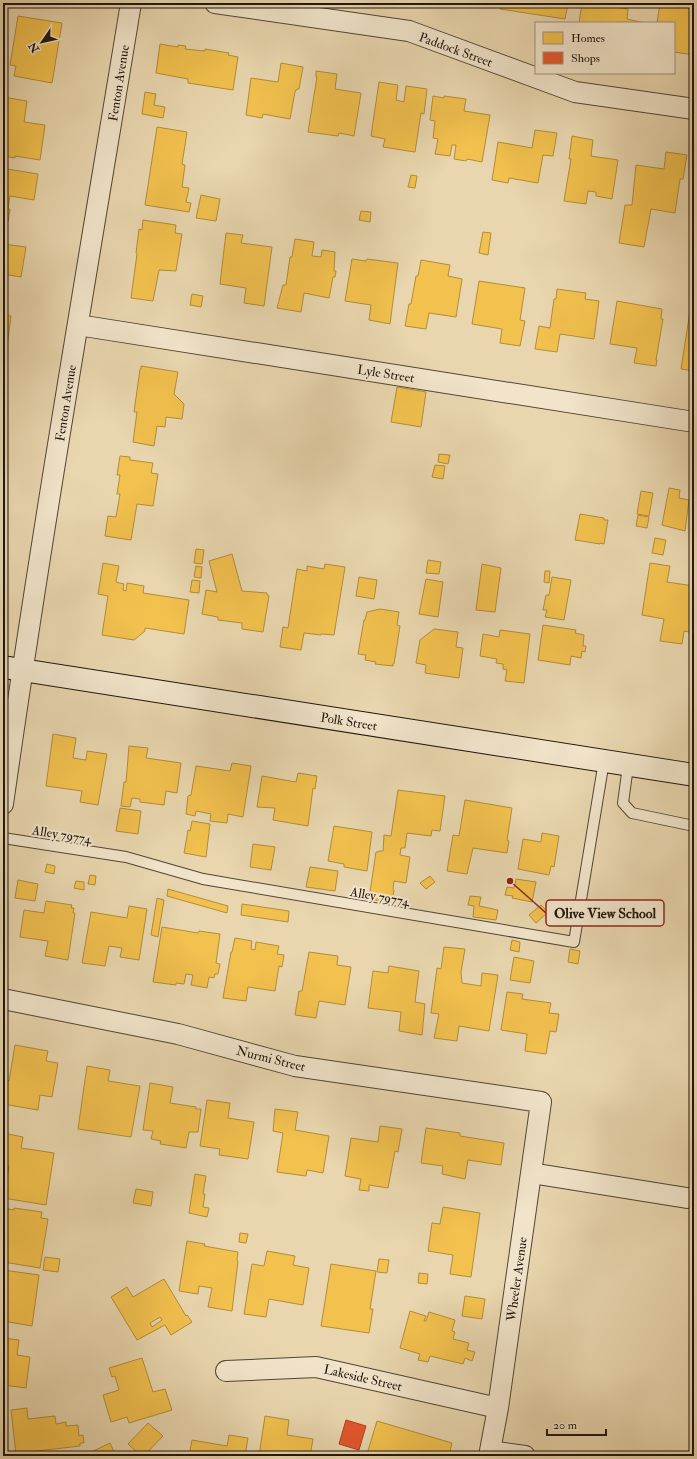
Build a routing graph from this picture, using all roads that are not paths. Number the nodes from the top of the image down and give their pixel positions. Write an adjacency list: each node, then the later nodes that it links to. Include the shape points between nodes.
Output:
1 (131, 3): 4 (street, Fenton Avenue)
2 (215, 3): 3 (street, Paddock Street, via 409,31 575,92)
3 (694, 109)
4 (78, 324): 5 (street, Lyle Street); 6 (street, Fenton Avenue)
5 (694, 422)
6 (13, 669): 7 (street, Polk Street); 10 (street, Fenton Avenue)
7 (604, 761): 8 (street, Polk Street); 12 (lane, Alley 79774, via 574,942 203,878 126,857)
8 (628, 766): 9 (street, Polk Street); 11 (lane, via 623,803 632,813)
9 (694, 776)
10 (3, 804)
11 (694, 826)
12 (3, 838)
13 (3, 999): 14 (street, Nurmi Street, via 178,1034 295,1066)
14 (541, 1102): 15 (street, Wheeler Avenue)
15 (531, 1173): 16 (street); 18 (street, Wheeler Avenue)
16 (686, 1198)
17 (226, 1371): 18 (street, Lakeside Street, via 316,1367)
18 (498, 1408): 19 (street, Wheeler Avenue)
19 (490, 1454): 20 (street)
20 (525, 1456)

